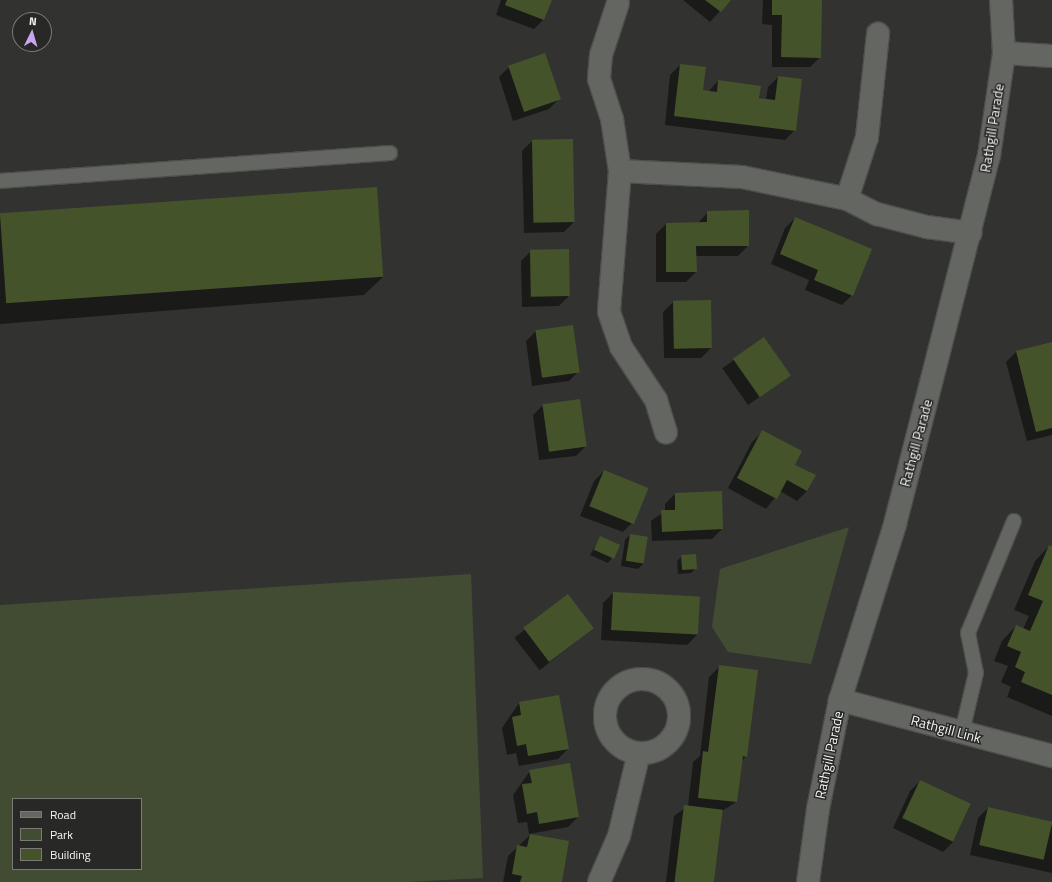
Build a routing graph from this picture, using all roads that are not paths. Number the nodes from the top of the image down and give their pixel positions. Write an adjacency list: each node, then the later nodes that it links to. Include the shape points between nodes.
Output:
1 (1001, 0): 4 (street, Rathgill Parade)
2 (618, 3): 7 (street, via 601,55 600,79 612,119)
3 (878, 34): 9 (street, via 867,137)
4 (1004, 53): 5 (street); 10 (street, Rathgill Parade, via 989,156)
5 (1052, 56)
6 (390, 153): 8 (lane)
7 (620, 172): 9 (street, via 742,177); 11 (street, via 609,312 621,347 656,400)
8 (0, 181)
9 (847, 199): 10 (street, via 884,216 927,228)
10 (971, 233): 13 (street, Rathgill Parade, via 895,524)
11 (666, 432)
12 (1014, 521): 14 (lane, via 968,633 976,673)
13 (840, 700): 14 (street, Rathgill Link); 18 (street, Rathgill Parade, via 818,809)
14 (962, 732): 16 (street, Rathgill Link)
15 (639, 753): 17 (street, via 619,836)
16 (1052, 756)
17 (599, 882)
18 (808, 882)

